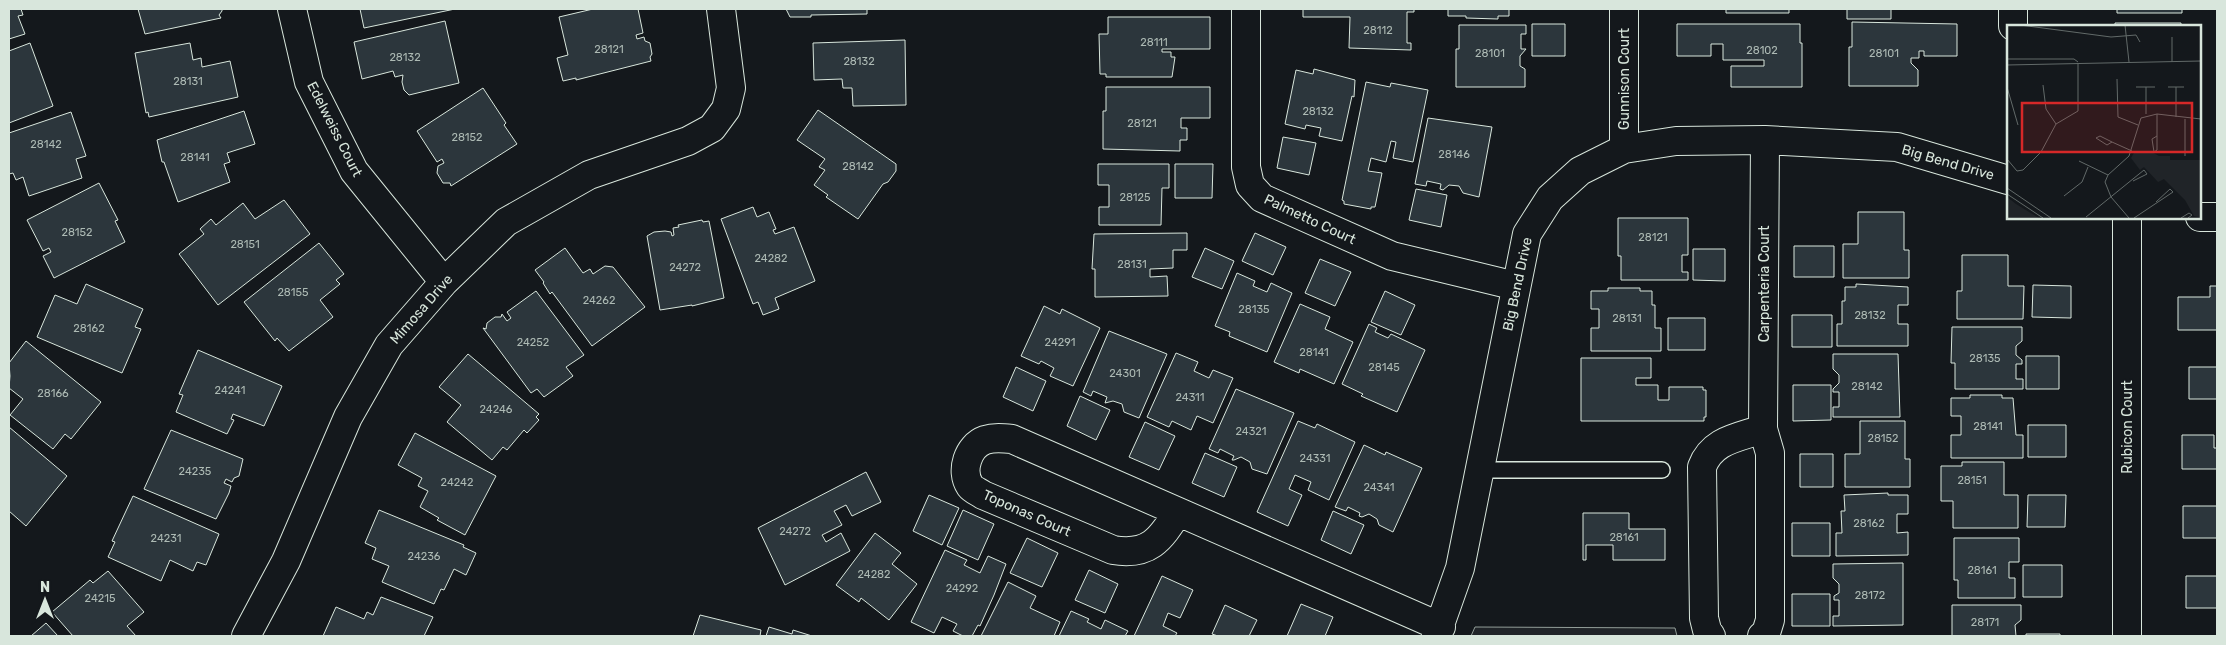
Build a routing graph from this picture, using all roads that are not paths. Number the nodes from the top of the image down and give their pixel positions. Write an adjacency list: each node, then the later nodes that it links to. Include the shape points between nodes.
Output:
1 (292, 9): 13 (street, Edelweiss Court, via 309,82 354,171)
2 (721, 9): 13 (street, Mimosa Drive, via 731,88 726,109 712,128 688,141 589,175 506,222)
3 (1246, 9): 14 (street, Palmetto Court, via 1246,167 1250,185 1262,198 1392,256)
4 (1624, 9): 8 (street, Gunnison Court)
5 (2013, 9): 6 (street)
6 (2013, 25)
7 (1765, 140): 8 (street, Big Bend Drive, via 1676,141); 9 (street, Big Bend Drive, via 1897,147); 15 (street, Carpenteria Court)
8 (1624, 149): 14 (street, Big Bend Drive, via 1580,171 1550,198 1527,234)
9 (2007, 180)
10 (2201, 217): 11 (street)
11 (2217, 217)
12 (2127, 219): 23 (street, Rubicon Court)
13 (444, 282): 20 (street, Mimosa Drive, via 389,345 348,417 286,561)
14 (1516, 286): 16 (street, Big Bend Drive)
15 (1763, 429): 21 (street, via 1718,444 1706,456 1702,468 1704,618); 22 (street, Carpenteria Court, via 1770,453 1770,620)
16 (1480, 470): 17 (lane); 19 (street, Big Bend Drive, via 1460,568)
17 (1662, 470)
18 (1178, 512): 18 (street, Toponas Court, via 1162,537 1149,546 1130,552 1113,550 971,487 965,475 966,462 972,449 983,440 1012,439); 19 (street, Toponas Court)
19 (1438, 632)
20 (246, 636)
21 (1711, 636)
22 (1762, 636)
23 (2127, 636)

